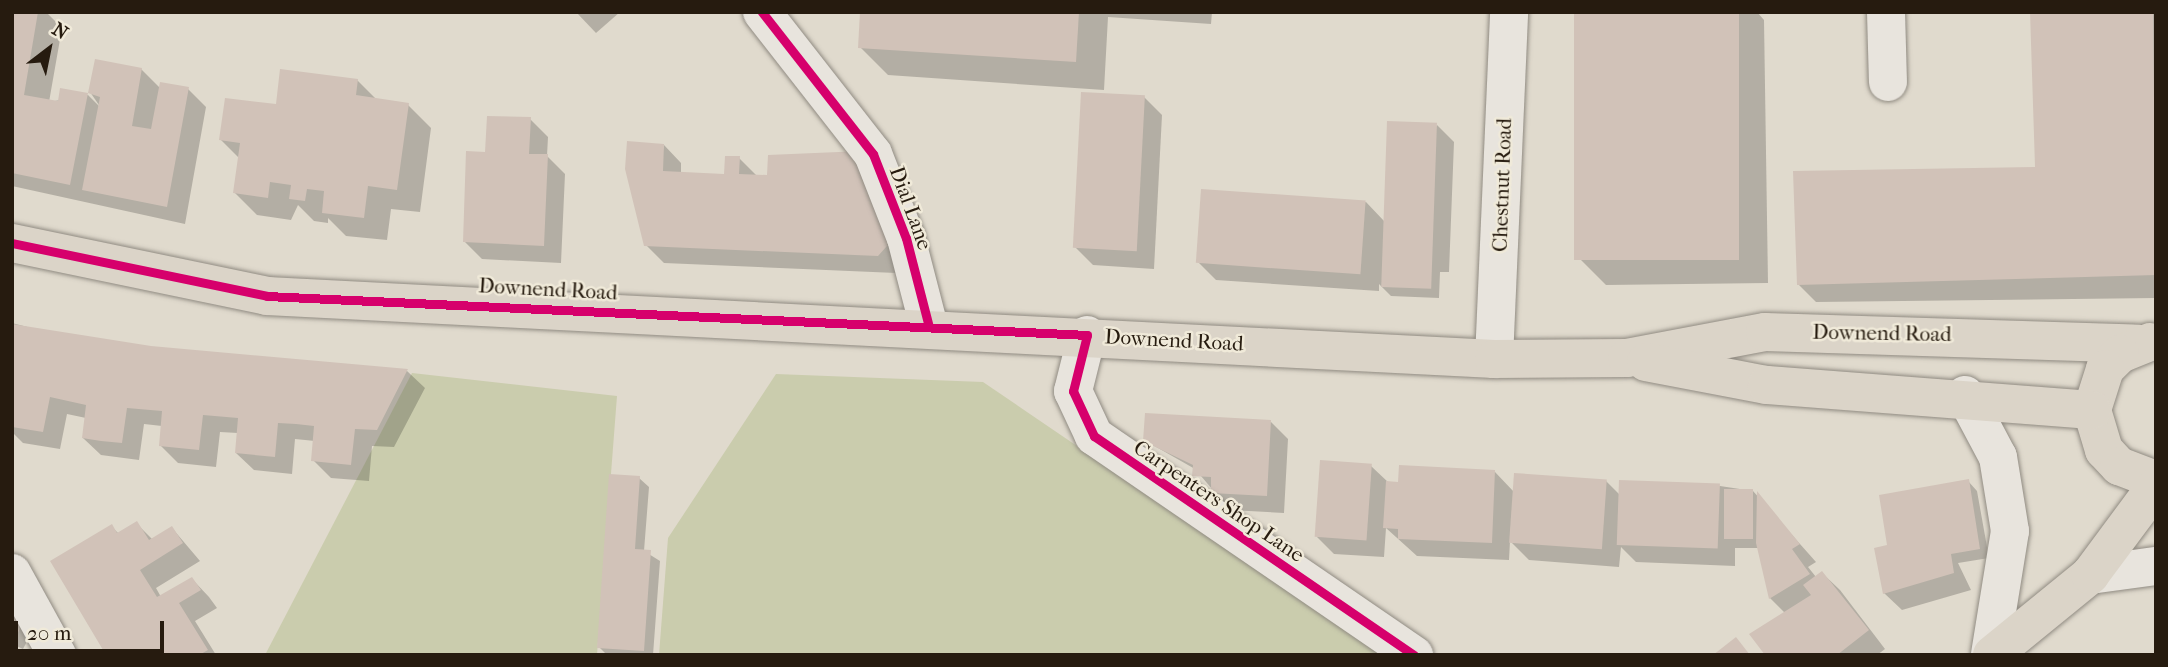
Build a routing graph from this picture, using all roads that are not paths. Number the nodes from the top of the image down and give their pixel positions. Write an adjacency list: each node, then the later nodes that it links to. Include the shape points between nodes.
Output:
1 (762, 12): 6 (street, Dial Lane, via 873,154 906,238)
2 (1509, 12): 10 (street, Chestnut Road)
3 (1886, 12): 4 (street)
4 (1888, 82)
5 (12, 243): 6 (main road, Downend Road, via 267,296)
6 (929, 327): 7 (main road, Downend Road)
7 (1087, 335): 10 (main road, Downend Road); 19 (street, Carpenters Shop Lane, via 1073,391 1094,436)
8 (2148, 342): 9 (main road, Downend Road, via 1765,332); 12 (main road, via 2105,369)
9 (1627, 358): 10 (main road, Downend Road); 11 (main road, Downend Road, via 1767,385)
10 (1494, 359)
11 (1965, 396): 12 (main road, Downend Road); 20 (street, via 1998,457 2010,531)
12 (2092, 410): 13 (main road, via 2104,450 2138,476)
13 (2156, 480)
14 (2156, 486): 17 (main road)
15 (2156, 566): 17 (street)
16 (12, 573): 18 (street)
17 (2090, 575): 20 (main road)
18 (57, 655)
19 (1414, 655)
20 (1991, 655)

